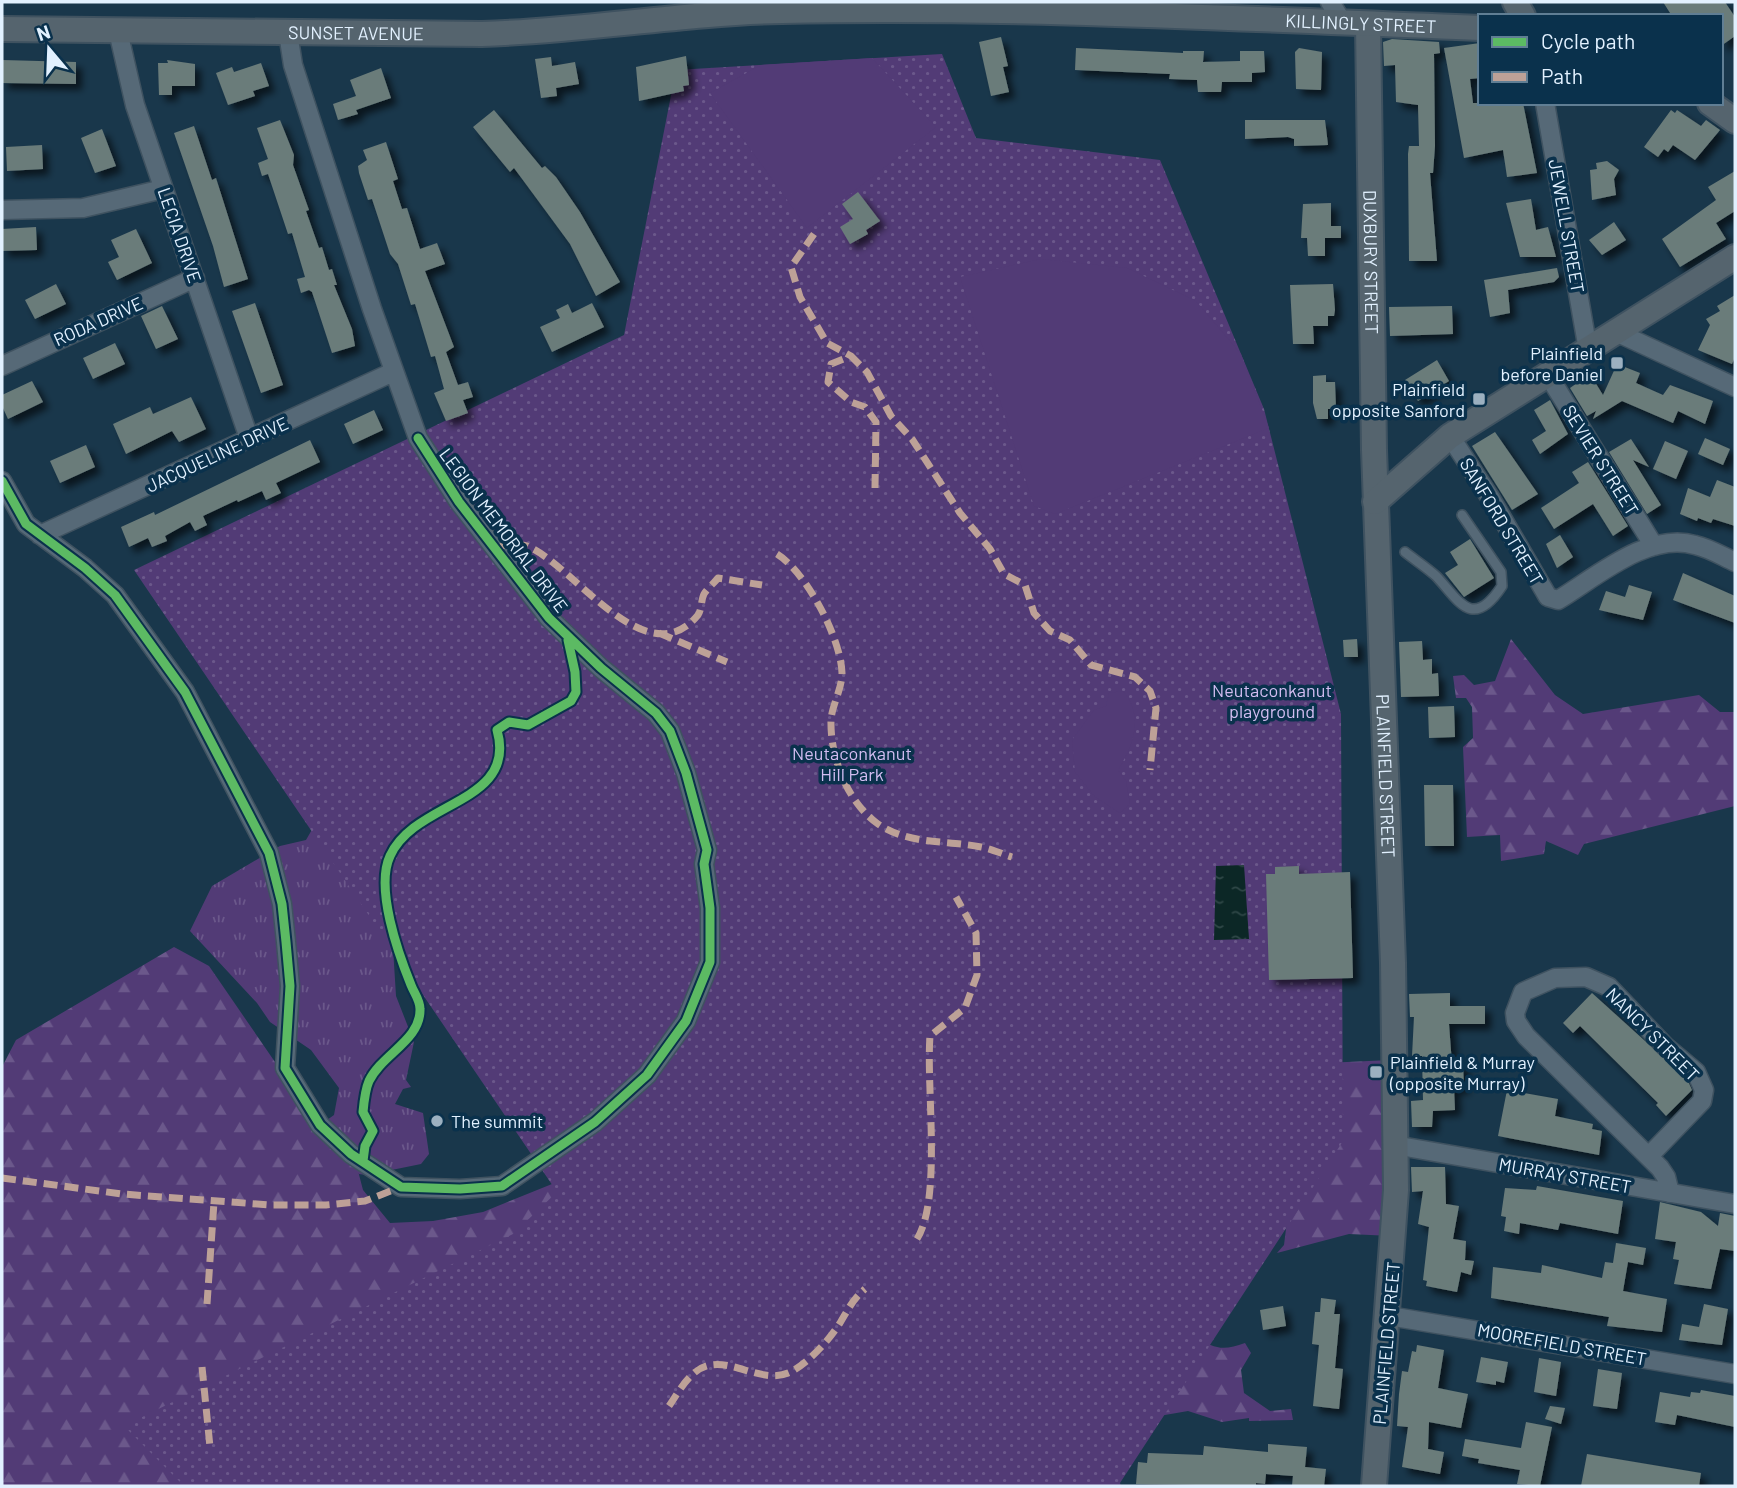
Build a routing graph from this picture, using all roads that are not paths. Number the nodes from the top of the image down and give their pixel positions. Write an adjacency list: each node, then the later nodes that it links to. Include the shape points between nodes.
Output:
1 (1330, 2): 5 (street)
2 (778, 6): 3 (main road, KILLINGLY STREET); 4 (main road, KILLINGLY STREET)
3 (705, 8): 9 (main road, SUNSET AVENUE, via 559,32)
4 (1149, 8): 5 (main road, KILLINGLY STREET)
5 (1355, 23): 6 (main road, KILLINGLY STREET); 26 (main road, DUXBURY STREET)
6 (1478, 28)
7 (2, 29): 8 (main road, SUNSET AVENUE)
8 (118, 31): 9 (main road, SUNSET AVENUE); 13 (street, LECIA DRIVE, via 125,71)
9 (288, 33): 20 (street, LEGION MEMORIAL DRIVE, via 293,65)
10 (1545, 105): 18 (street, JEWELL STREET)
11 (1713, 105): 12 (main road)
12 (1735, 121)
13 (163, 189): 14 (street, via 83,208); 16 (street, LECIA DRIVE)
14 (2, 210)
15 (1735, 257): 17 (main road)
16 (195, 278): 19 (street, RODA DRIVE); 24 (street, LECIA DRIVE)
17 (1616, 332): 18 (main road); 22 (street)
18 (1588, 349): 21 (main road)
19 (2, 366)
20 (393, 372): 24 (street, JACQUELINE DRIVE); 28 (street, LEGION MEMORIAL DRIVE, via 427,454 525,590 566,637 640,698 670,731 707,850 709,961 686,1021 647,1075 595,1122 502,1186 401,1187 351,1154 320,1125 285,1068 290,986 282,904 269,853 185,692 115,596)
21 (1548, 375): 23 (main road); 29 (street, SEVIER STREET)
22 (1735, 387)
23 (1450, 436): 26 (main road); 29 (street, SANFORD STREET, via 1548,597 1558,600)
24 (249, 438): 28 (street, JACQUELINE DRIVE)
25 (2, 481): 28 (street, LEGION MEMORIAL DRIVE, via 26,524)
26 (1375, 502): 32 (main road, PLAINFIELD STREET)
27 (1462, 515): 30 (lane, via 1501,572 1502,586 1490,602 1471,608 1457,604 1435,576)
28 (40, 535)
29 (1654, 546): 31 (street, via 1694,544)
30 (1405, 552)
31 (1735, 562)
32 (1395, 1145): 34 (street, MURRAY STREET); 36 (main road, PLAINFIELD STREET)
33 (1649, 1156): 33 (street, NANCY STREET, via 1526,1036 1515,1013 1518,998 1530,986 1567,976 1601,982 1696,1072 1704,1090 1702,1101); 34 (street, NANCY STREET, via 1666,1177)
34 (1670, 1193): 35 (street, MURRAY STREET)
35 (1735, 1204)
36 (1389, 1316): 37 (street, MOOREFIELD STREET); 38 (main road, PLAINFIELD STREET)
37 (1735, 1374)
38 (1374, 1486)

